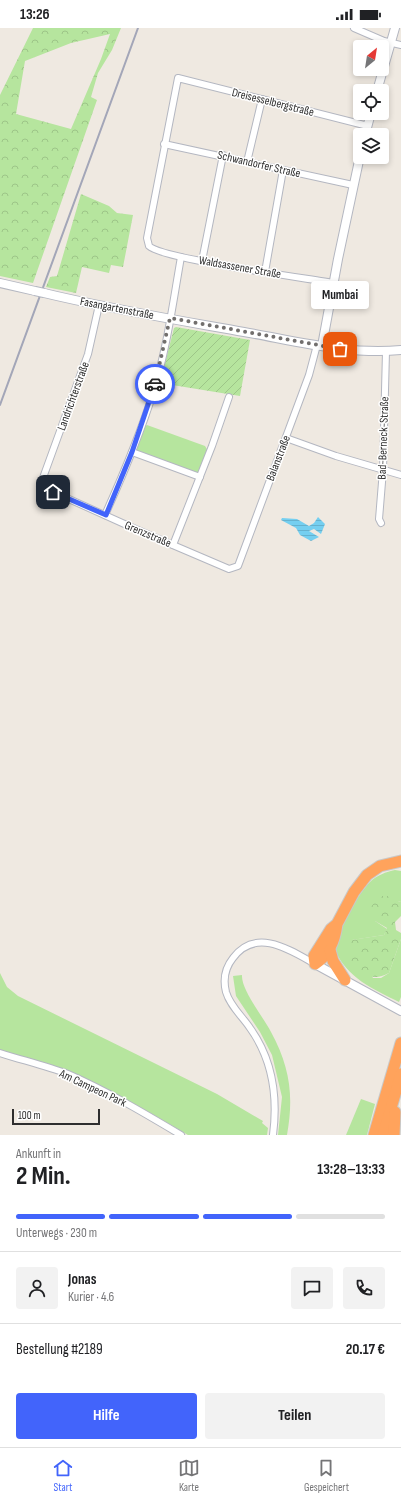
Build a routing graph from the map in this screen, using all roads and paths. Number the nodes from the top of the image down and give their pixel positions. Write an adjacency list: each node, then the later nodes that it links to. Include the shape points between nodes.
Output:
1 (354, 28): 3 (street)
2 (394, 28): 3 (street)
3 (390, 42): 4 (street); 5 (street)
4 (401, 44)
5 (378, 84)
6 (262, 99): 8 (street, Dreisesselbergstraße); 9 (street, Dreisesselbergstraße, via 178,78); 11 (street)
7 (369, 120): 8 (street)
8 (368, 126)
9 (164, 144): 10 (street, Schwandorfer Straße); 15 (street, Waldsassener Straße, via 147,238 149,246 156,251)
10 (223, 155): 11 (street, Schwandorfer Straße); 16 (street)
11 (247, 162): 13 (street, Schwandorfer Straße)
12 (358, 164): 14 (street, Balanstraße)
13 (283, 170): 14 (street, Schwandorfer Straße); 17 (street)
14 (353, 185): 19 (street, Balanstraße)
15 (181, 257): 16 (street, Waldsassener Straße); 21 (street)
16 (202, 261): 17 (street, Waldsassener Straße)
17 (265, 272): 19 (street, Waldsassener Straße)
18 (0, 283): 20 (street, Fasangartenstraße, bridge)
19 (334, 283): 22 (street, Balanstraße)
20 (100, 305): 21 (street, Fasangartenstraße); 31 (street, Landrichterstraße, via 88,354)
21 (170, 318): 22 (street, Fasangartenstraße); 27 (street, via 153,394)
22 (320, 346): 24 (street, Fasangartenstraße); 26 (street, Balanstraße)
23 (401, 350): 24 (street, Fasangartenstraße)
24 (386, 351): 28 (street, Bad-Berneck-Straße)
25 (229, 397): 30 (street)
26 (286, 438): 28 (street); 35 (street, Balanstraße, via 238,566)
27 (132, 452): 30 (street); 32 (street)
28 (383, 470): 29 (street); 33 (street, Bad-Berneck-Straße, via 379,519)
29 (401, 475)
30 (200, 477): 34 (street)
31 (40, 486): 32 (street, Grenzstraße)
32 (106, 515): 34 (street, Grenzstraße)
33 (382, 523)
34 (173, 545): 35 (street, Grenzstraße)
35 (234, 568)
36 (398, 863): 37 (highway, via 377,868 364,878)
37 (336, 924): 38 (highway); 39 (highway, via 314,956)
38 (330, 950): 39 (highway); 40 (highway)
39 (315, 964): 40 (street); 46 (street, via 279,945 261,942 247,946 235,955 226,973 228,997 258,1040 269,1066 275,1092)
40 (344, 980): 41 (street)
41 (401, 1011)
42 (401, 1043): 48 (highway)
43 (0, 1054): 47 (street, Am Campeon Park, via 84,1082)
44 (401, 1074): 49 (highway)
45 (401, 1082): 50 (highway)
46 (273, 1134)
47 (182, 1135)
48 (374, 1135)
49 (383, 1135)
50 (394, 1135)

